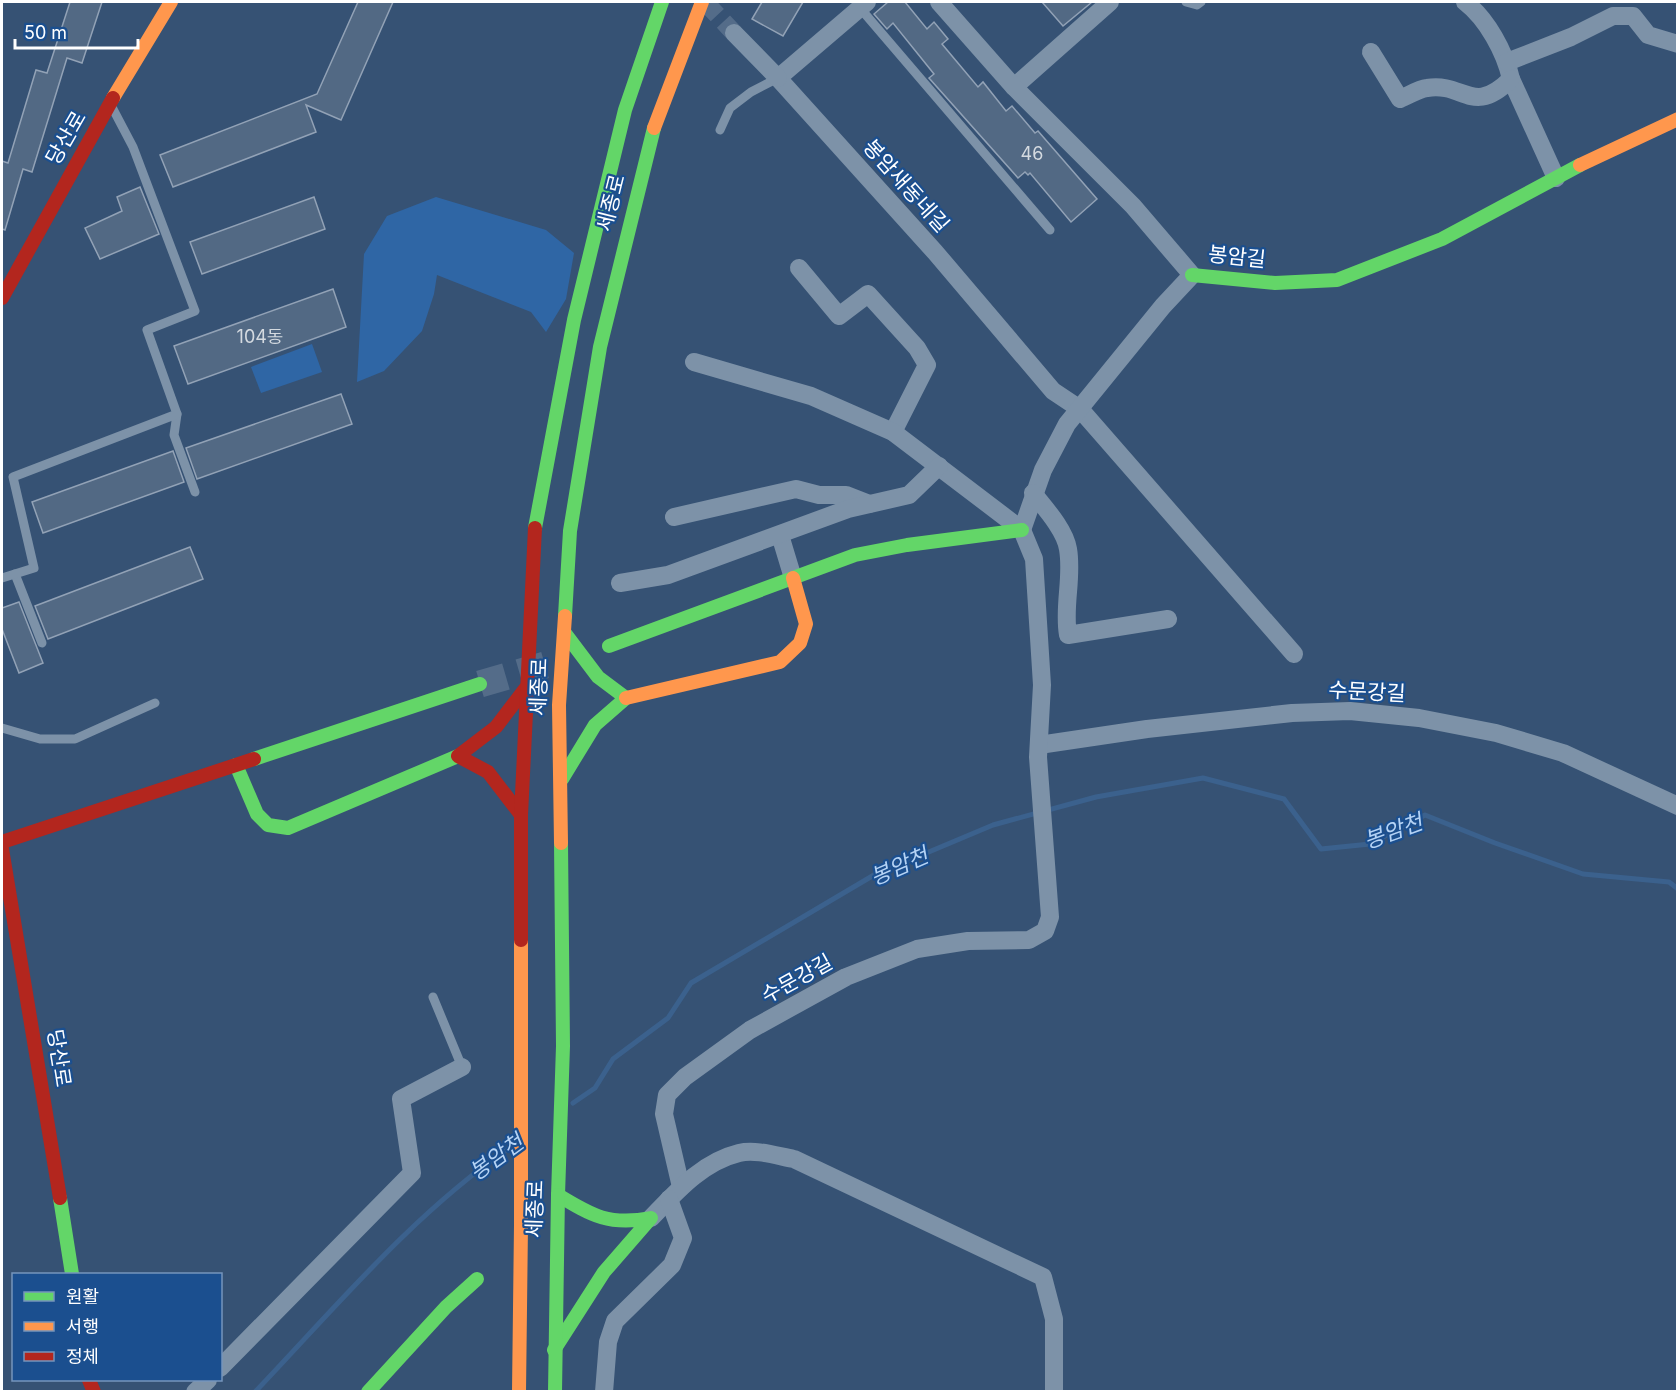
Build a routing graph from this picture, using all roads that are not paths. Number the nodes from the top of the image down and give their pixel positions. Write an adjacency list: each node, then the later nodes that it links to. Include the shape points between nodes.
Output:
1 (171, 2): 16 (main road, 당산로)
2 (662, 2): 45 (main road, 세종로, via 625,110 574,320 535,526)
3 (702, 2): 40 (main road, 세종로, via 650,138 600,347 570,531)
4 (939, 2): 15 (street, 봉암길)
5 (1110, 2): 15 (street)
6 (1186, 2): 7 (lane)
7 (1201, 2)
8 (1465, 2): 13 (street, via 1489,30)
9 (863, 5): 14 (street); 20 (lane)
10 (734, 33): 14 (street, 봉암새동네길)
11 (1677, 44): 13 (street, via 1648,35 1633,16 1613,16)
12 (1371, 52): 13 (street, via 1400,99 1427,88 1476,98 1496,94)
13 (1509, 70): 19 (street)
14 (778, 78): 18 (lane, via 730,108); 25 (street, 봉암새동네길, via 935,252 1053,391)
15 (1014, 87): 22 (street, 봉암길, via 1132,206)
16 (110, 104): 23 (main road, 당산로); 26 (lane, via 133,147 195,311 147,330)
17 (1677, 119): 19 (main road, 봉암길)
18 (720, 130)
19 (1556, 178): 22 (main road, 봉암길, via 1442,239 1337,280 1275,283)
20 (1050, 230)
21 (799, 268): 27 (street, via 839,316 868,294 922,356 927,365)
22 (1192, 275): 25 (street, via 1162,306)
23 (2, 298)
24 (694, 362): 27 (street, via 811,396)
25 (1080, 409): 30 (street, via 1067,424); 43 (street, 봉암새동네길)
26 (177, 414): 29 (lane, via 174,435); 35 (lane, via 13,477 34,567)
27 (893, 432): 28 (street)
28 (939, 466): 31 (street, via 909,495); 33 (street)
29 (195, 492)
30 (1033, 493): 33 (street); 39 (street, via 1068,548 1068,635)
31 (871, 505): 32 (street, via 846,495 819,495 796,489); 34 (street, via 848,509)
32 (674, 517)
33 (1022, 530): 37 (main road, via 855,555); 49 (street, via 1034,559 1042,685)
34 (780, 535): 37 (street); 38 (street, via 668,575)
35 (15, 574): 36 (lane); 41 (lane)
36 (2, 578)
37 (793, 578): 42 (main road); 46 (main road, via 807,614 806,632 797,649 780,662)
38 (620, 583)
39 (1168, 619)
40 (564, 632): 46 (main road, via 608,689); 52 (main road, 세종로, via 559,705)
41 (42, 643)
42 (609, 646)
43 (1294, 654)
44 (480, 684): 51 (main road)
45 (525, 689): 50 (main road, via 498,727); 54 (main road, 세종로)
46 (626, 698): 52 (main road, via 590,727)
47 (155, 703): 48 (lane, via 75,739 40,739)
48 (2, 728)
49 (1039, 751): 53 (street, 수문강길, via 1147,729 1292,713 1350,711 1419,718 1497,733 1563,753); 59 (street, 수문강길, via 1050,916 1045,931 1029,940 968,941 917,949 846,977 750,1030 685,1077 667,1095 664,1114)
50 (458, 756): 51 (main road, via 288,828 268,825 257,814); 54 (main road, via 480,763)
51 (236, 765): 55 (main road)
52 (560, 783): 60 (main road, 세종로, via 563,1046)
53 (1677, 806)
54 (521, 814): 69 (main road, 세종로)
55 (2, 842)
56 (2, 849): 62 (main road, 당산로)
57 (433, 997): 58 (lane)
58 (462, 1067): 65 (street, via 401,1099 412,1173)
59 (675, 1193): 61 (street); 71 (street, 수문강길, via 683,1238 672,1265 615,1321 608,1342); 72 (street, via 710,1164 740,1153 794,1159 1043,1277 1054,1319)
60 (558, 1195): 61 (main road, via 610,1223 628,1224); 64 (main road, 세종로)
61 (651, 1218): 64 (main road, via 604,1272)
62 (72, 1273)
63 (477, 1279): 68 (main road, via 446,1306)
64 (554, 1350): 70 (main road, 세종로)
65 (222, 1366)
66 (207, 1381): 67 (street)
67 (195, 1392)
68 (368, 1392)
69 (519, 1392)
70 (555, 1392)
71 (604, 1392)
72 (1054, 1392)

